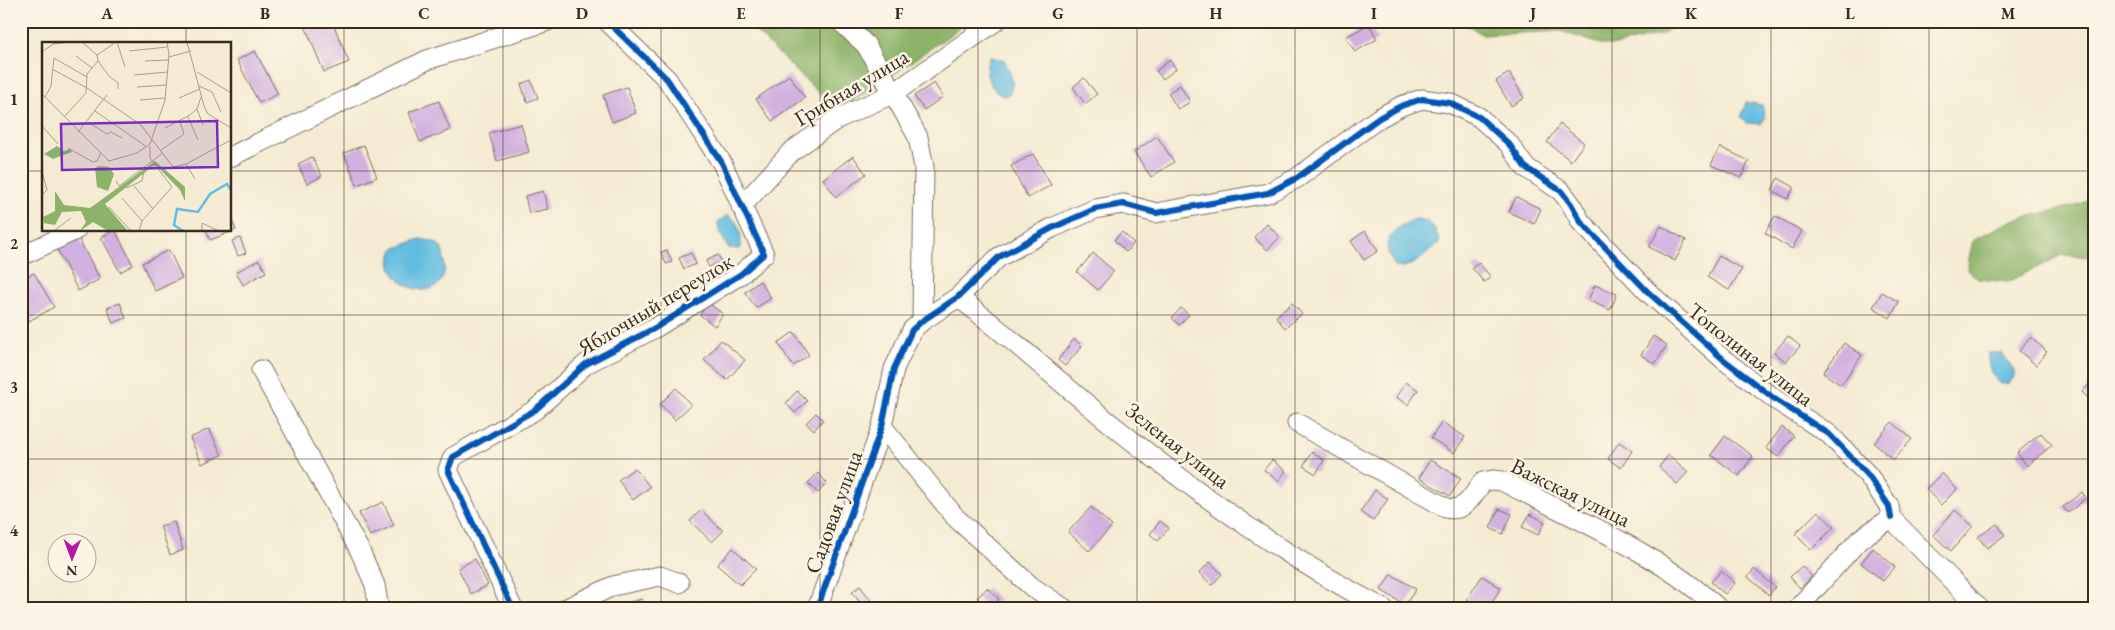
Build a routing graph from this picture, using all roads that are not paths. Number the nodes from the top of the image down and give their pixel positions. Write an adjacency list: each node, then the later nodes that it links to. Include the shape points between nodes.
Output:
1 (548, 21): 6 (street, via 427,60)
2 (607, 21): 7 (street, via 667,79 722,163)
3 (840, 21): 5 (street, via 866,45)
4 (996, 21): 5 (street, Грибная улица)
5 (894, 93): 7 (street, Грибная улица, via 837,119 791,152); 11 (street, via 918,137 924,167)
6 (231, 157)
7 (741, 207): 18 (street, Яблочный переулок, via 764,254 741,274 655,328 586,364 535,410 453,456 448,470)
8 (74, 231): 9 (street)
9 (21, 256)
10 (958, 298): 11 (street, Тополиная улица); 15 (street, Тополиная улица, via 999,257 1095,209 1124,204 1156,213 1268,193 1297,178 1378,118 1401,106 1422,99 1450,103 1479,117 1509,144 1525,168 1561,191 1581,222 1649,293 1722,359 1776,400 1829,434 1868,475 1889,506); 22 (street, Зеленая улица, via 1120,432 1206,498 1287,552)
11 (922, 321): 14 (street, Садовая улица, via 912,330 894,369)
12 (261, 370): 17 (street, via 360,551 375,585)
13 (1296, 423): 23 (street, Важская улица, via 1446,508 1464,507 1483,482 1502,481 1650,557)
14 (882, 426): 20 (street, Садовая улица); 21 (street, via 956,518 1032,587)
15 (1891, 518): 24 (street, via 1860,539); 25 (street)
16 (679, 583): 19 (street, via 660,576 613,586)
17 (379, 609)
18 (513, 609)
19 (565, 609)
20 (817, 609)
21 (1065, 609)
22 (1384, 609)
23 (1719, 609)
24 (1797, 609)
25 (1980, 609)

